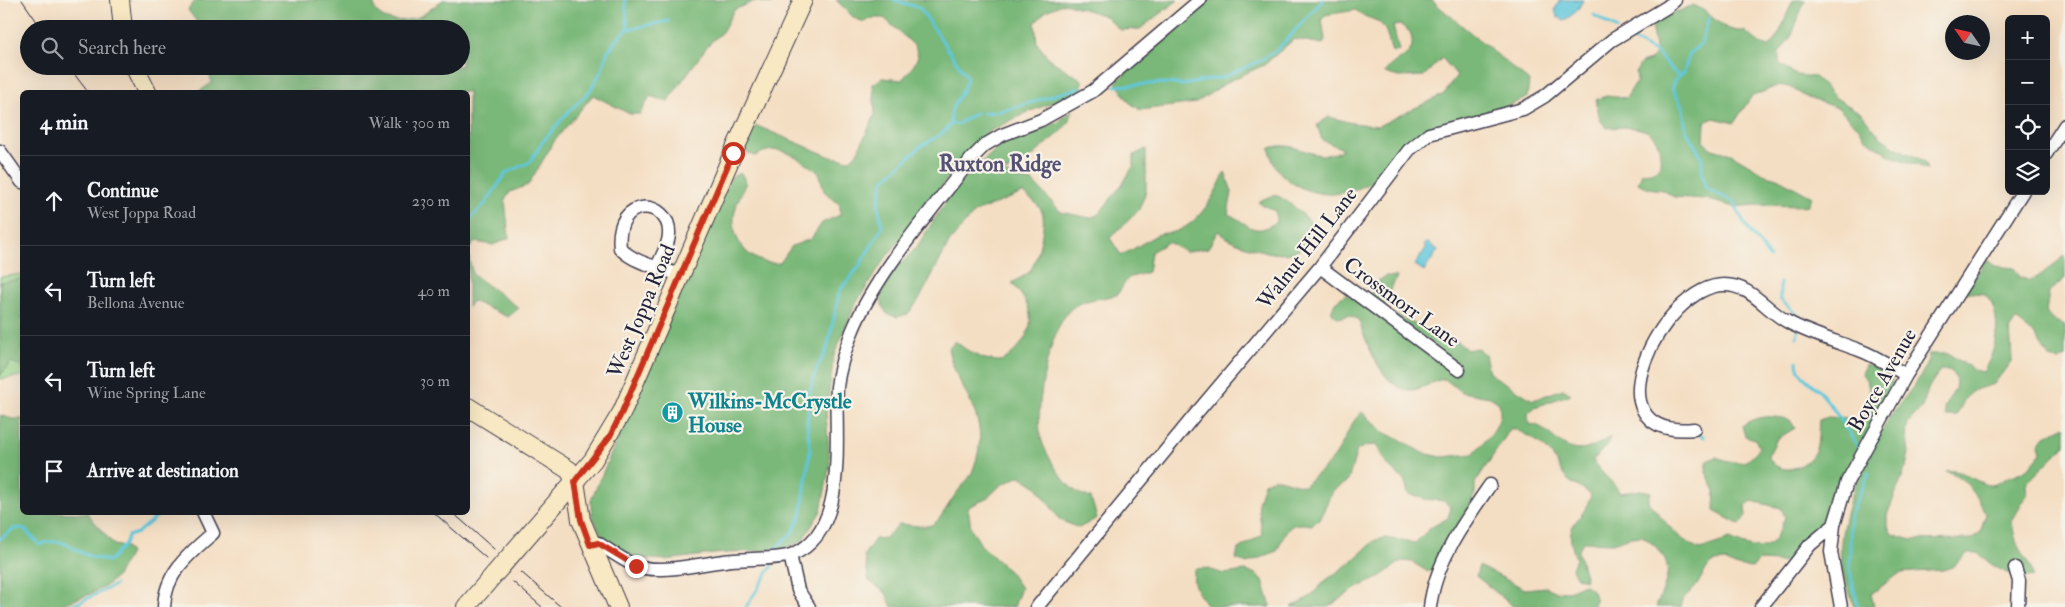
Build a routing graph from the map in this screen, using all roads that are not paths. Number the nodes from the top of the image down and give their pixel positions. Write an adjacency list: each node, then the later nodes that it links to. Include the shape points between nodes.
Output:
1 (120, 0): 5 (street)
2 (803, 0): 16 (street, West Joppa Road)
3 (1200, 0): 26 (street, via 1093,92 985,145 917,229 866,303 852,332 841,364 838,386 834,490 829,510 809,545)
4 (1674, 0): 15 (street, Walnut Hill Lane, via 1612,40 1544,96 1523,109 1429,134 1394,168)
5 (122, 20)
6 (138, 75): 7 (street)
7 (146, 90)
8 (2065, 125): 9 (street)
9 (2049, 150)
10 (0, 151): 11 (street)
11 (5, 167): 12 (street)
12 (20, 180)
13 (2019, 195): 18 (street, Boyce Avenue)
14 (657, 267): 14 (street, via 670,233 666,220 657,210 643,206 631,210 621,224 620,248 627,256); 16 (street)
15 (1320, 267): 17 (street, Crossmorr Lane); 32 (street, Walnut Hill Lane)
16 (680, 275): 21 (street, West Joppa Road, via 610,436)
17 (1459, 370)
18 (1906, 375): 20 (street, via 1859,350 1787,322 1757,297 1733,286 1706,288 1685,301 1656,337 1640,369 1639,398 1648,418 1668,429); 24 (street, Boyce Avenue, via 1847,482)
19 (470, 408): 21 (street, via 569,470)
20 (1694, 429)
21 (575, 481): 25 (street, via 581,520); 29 (street, West Joppa Road)
22 (1490, 485): 33 (street, via 1450,548 1431,594)
23 (204, 515): 28 (street, via 213,533 176,568 166,587)
24 (1834, 525): 34 (street, via 1810,545); 35 (street, Boyce Avenue, via 1831,552)
25 (590, 545): 26 (street, via 598,543 636,566 664,569); 30 (street)
26 (790, 555): 31 (street, via 798,590)
27 (2015, 568): 36 (street, via 2019,581)
28 (164, 607)
29 (466, 607)
30 (618, 607)
31 (809, 607)
32 (1037, 607)
33 (1430, 607)
34 (1761, 607)
35 (1841, 607)
36 (2018, 607)

